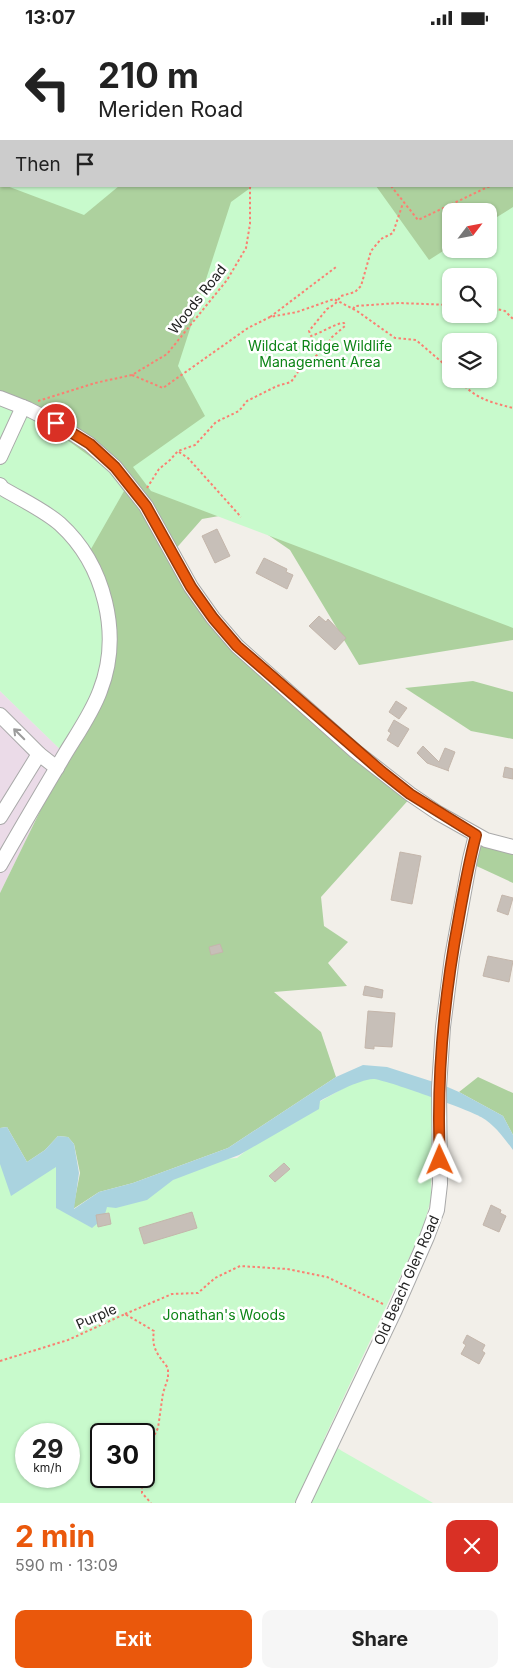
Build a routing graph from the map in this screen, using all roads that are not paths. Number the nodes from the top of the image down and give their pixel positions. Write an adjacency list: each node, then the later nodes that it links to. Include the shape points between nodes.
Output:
1 (0, 398): 2 (street)
2 (23, 407): 3 (street); 9 (street, via 90,444 115,467 146,506 191,587 237,646 410,794)
3 (0, 457)
4 (0, 485): 7 (street, via 50,516 66,531 95,573 110,626 106,674 100,691)
5 (0, 715): 6 (street, one-way to 5)
6 (39, 754): 7 (street); 8 (street)
7 (57, 768): 11 (street)
8 (0, 817)
9 (476, 835): 10 (street); 12 (street, Old Beach Glen Road, via 452,957 443,1027 437,1210 395,1310)
10 (513, 847)
11 (0, 865)
12 (302, 1503)

